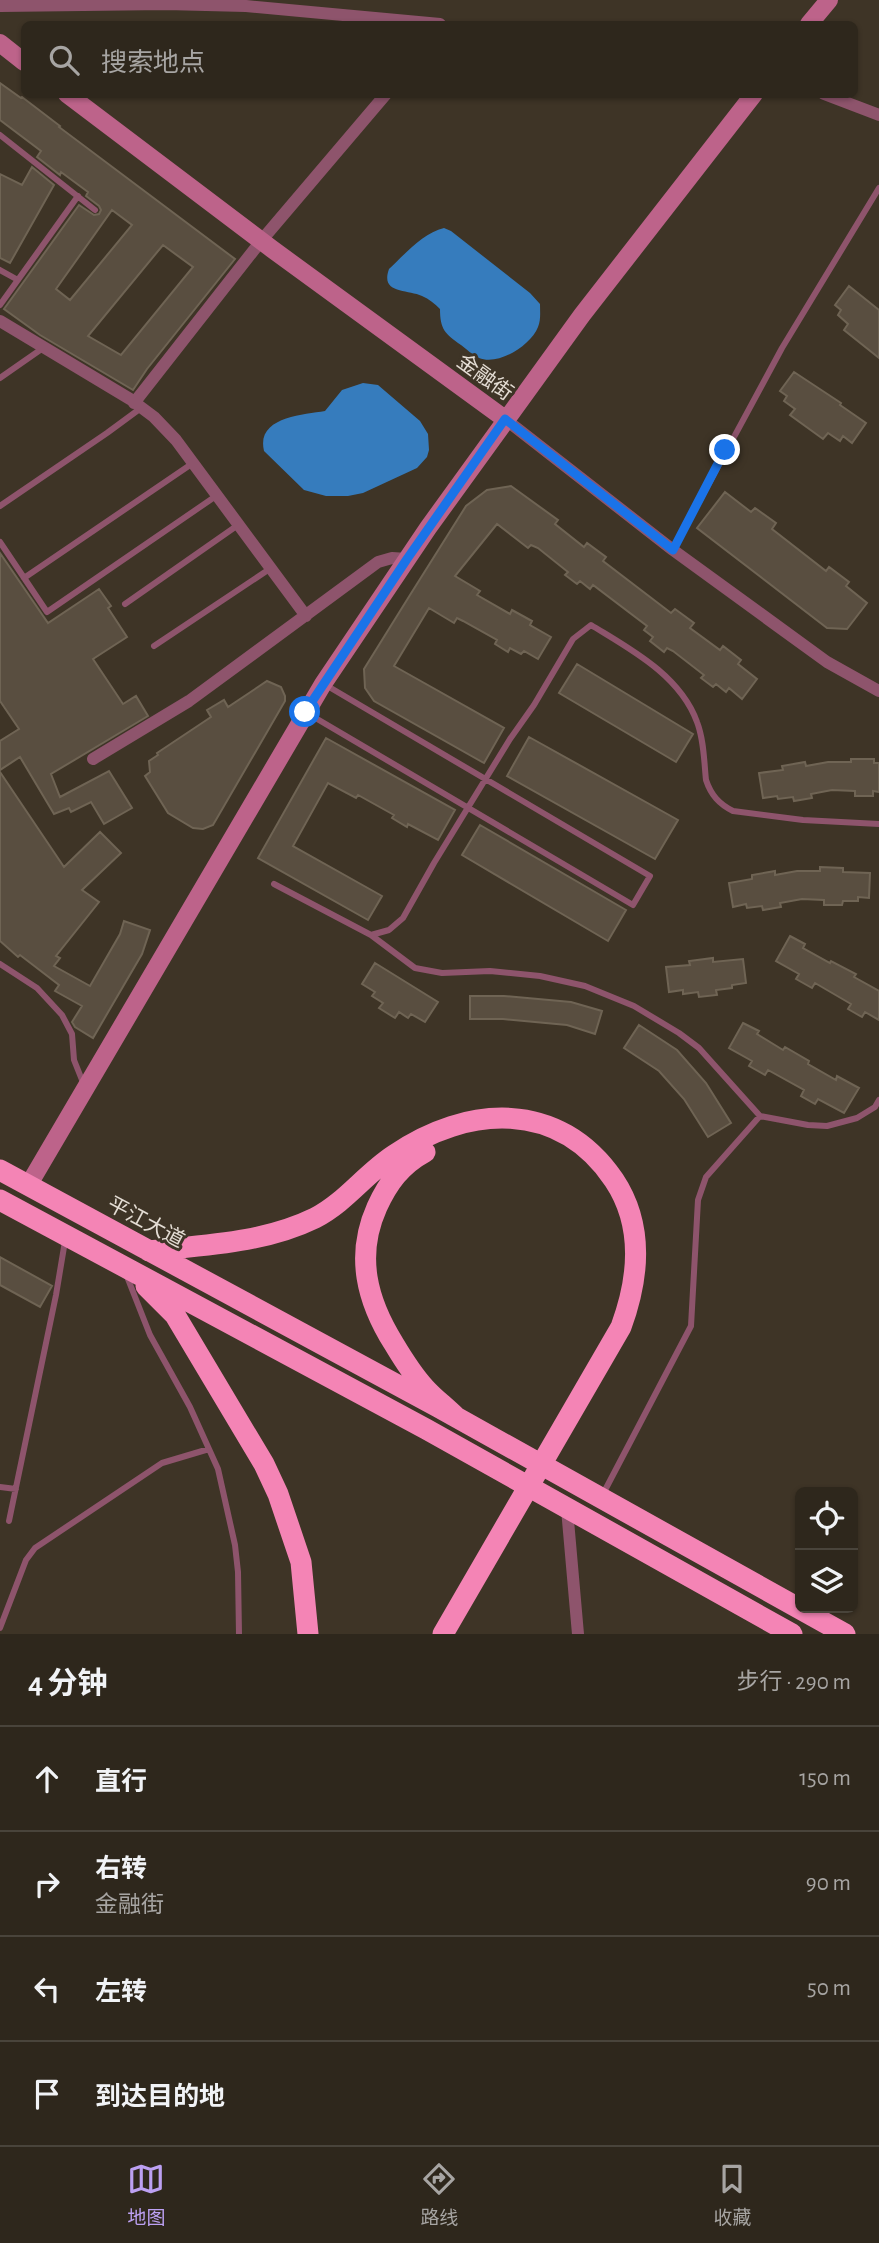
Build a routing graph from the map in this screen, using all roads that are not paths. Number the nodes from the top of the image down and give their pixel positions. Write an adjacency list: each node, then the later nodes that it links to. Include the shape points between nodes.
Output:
1 (829, 0): 5 (street)
2 (285, 5): 3 (street); 4 (street)
3 (0, 6)
4 (416, 21)
5 (812, 21)
6 (0, 43): 7 (street)
7 (21, 60)
8 (72, 98): 17 (street, 金融街)
9 (383, 98): 17 (street)
10 (751, 98): 25 (street)
11 (834, 98): 12 (street)
12 (879, 115)
13 (0, 135): 15 (lane)
14 (879, 188): 31 (lane, via 782,348)
15 (78, 197): 16 (lane); 19 (lane)
16 (95, 210)
17 (261, 241): 24 (street); 25 (street, 金融街)
18 (0, 270): 19 (lane)
19 (18, 280): 20 (lane)
20 (0, 305)
21 (0, 321): 22 (street)
22 (44, 346): 23 (lane); 24 (street)
23 (0, 378)
24 (137, 405): 26 (street, via 154,417); 28 (lane, via 107,433)
25 (505, 419): 31 (street, 金融街); 32 (street)
26 (193, 463): 27 (street); 34 (lane)
27 (216, 495): 29 (street); 34 (lane, via 47,612)
28 (0, 506)
29 (238, 525): 33 (street); 35 (lane)
30 (0, 542): 34 (lane)
31 (673, 550): 39 (street, 金融街, via 827,662)
32 (407, 559): 36 (street, via 378,562); 38 (street)
33 (271, 568): 36 (street); 37 (lane)
34 (24, 578)
35 (125, 604)
36 (306, 616): 41 (street, via 189,701)
37 (154, 646)
38 (323, 684): 40 (street); 42 (lane)
39 (879, 691)
40 (305, 712): 43 (lane); 48 (street)
41 (93, 759)
42 (485, 779): 43 (lane); 43 (lane, via 650,876 638,897 633,905); 44 (lane, via 573,639 591,625 640,655 676,688 697,721 709,790 726,808 803,820)
43 (468, 808): 46 (lane, via 403,918 389,930)
44 (879, 824)
45 (274, 884): 46 (lane)
46 (371, 935): 50 (lane, via 415,968 540,976 585,986 634,1006 699,1048)
47 (0, 964): 48 (lane, via 37,988 62,1015 72,1034 74,1060)
48 (86, 1088): 52 (street)
49 (879, 1100): 50 (lane, via 857,1118 837,1125)
50 (760, 1116): 62 (lane, via 701,1188 691,1326)
51 (0, 1170): 52 (highway, 平江大道)
52 (28, 1186): 55 (highway, 平江大道)
53 (0, 1200): 54 (highway)
54 (65, 1236): 56 (highway); 61 (lane)
55 (149, 1251): 57 (highway, via 230,1243 298,1225 331,1209 391,1157 455,1125 490,1117 536,1122 568,1135 597,1158 617,1185 635,1229 633,1290 621,1327); 58 (highway, 平江大道)
56 (126, 1268): 59 (lane, via 150,1335); 63 (highway); 68 (highway, via 175,1315 264,1464 302,1562)
57 (594, 1363): 58 (highway, via 622,1269 621,1231 597,1181 574,1157 532,1135 491,1132 440,1145 401,1168 390,1183 373,1215 365,1261 371,1300 388,1335 425,1387); 65 (highway)
58 (456, 1417): 62 (highway)
59 (209, 1448): 66 (lane, via 162,1463 35,1548); 67 (lane, via 225,1494 235,1545)
60 (0, 1487): 61 (lane)
61 (16, 1489): 64 (lane)
62 (601, 1498): 73 (highway)
63 (567, 1508): 71 (street); 72 (highway)
64 (9, 1521)
65 (469, 1576): 69 (highway); 70 (highway)
66 (0, 1628)
67 (239, 1634)
68 (308, 1634)
69 (427, 1634)
70 (443, 1634)
71 (578, 1634)
72 (792, 1634)
73 (845, 1634)

